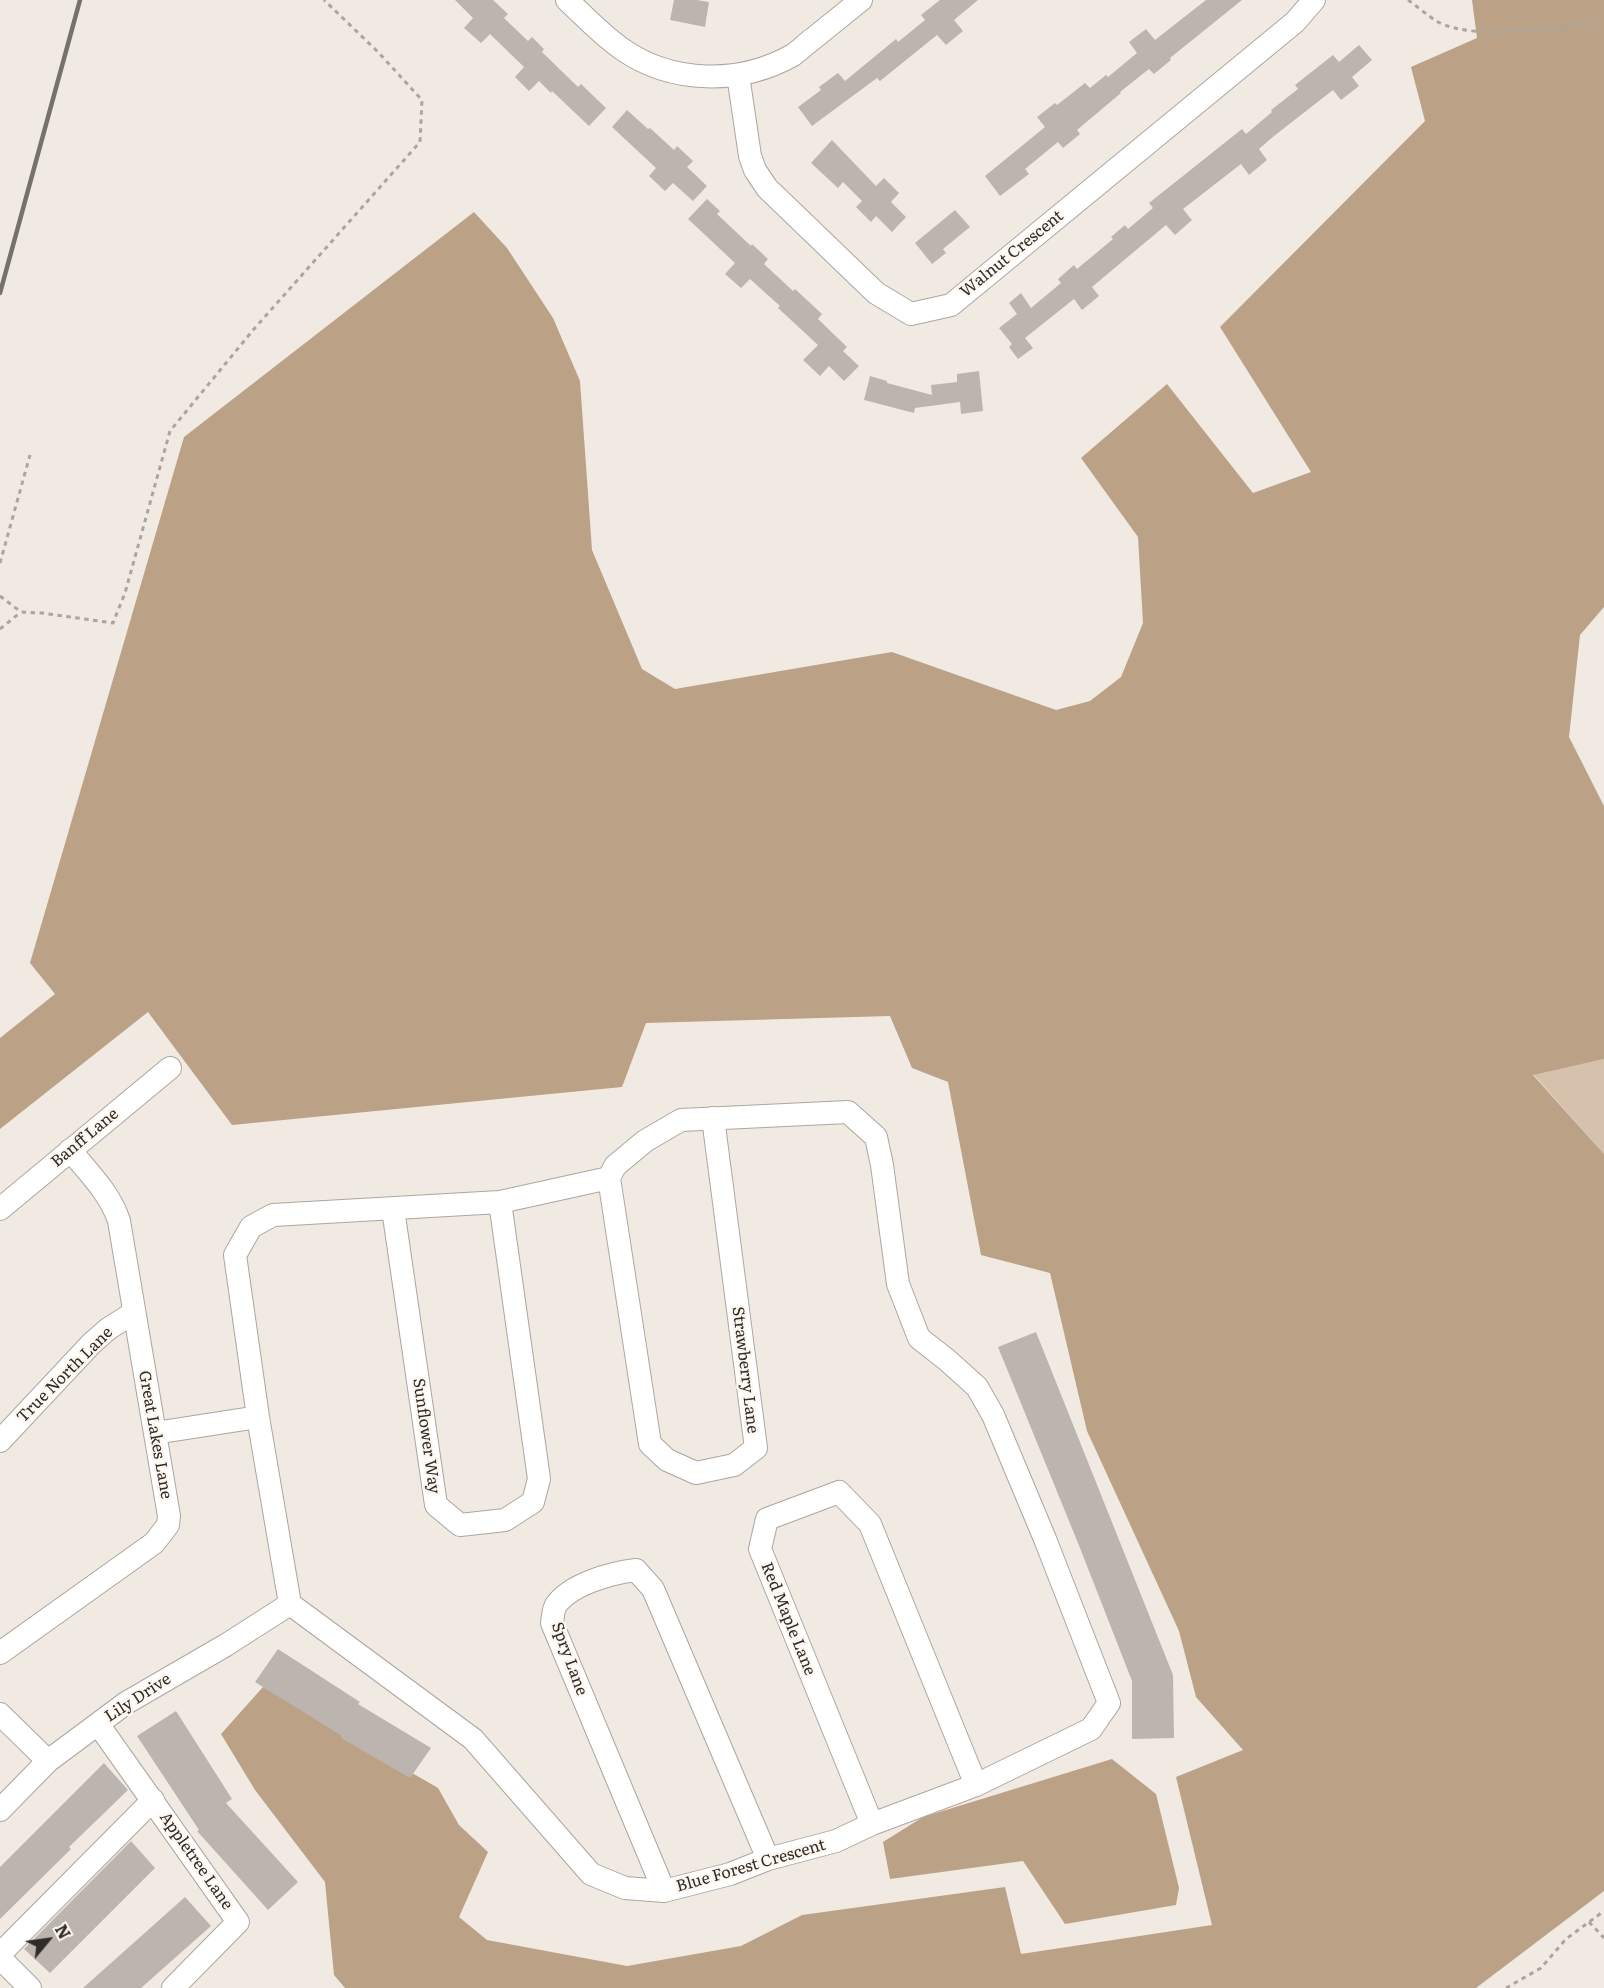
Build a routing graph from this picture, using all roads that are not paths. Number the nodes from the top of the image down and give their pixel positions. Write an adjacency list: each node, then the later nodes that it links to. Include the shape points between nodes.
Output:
1 (567, 0): 4 (street, via 624,51 651,64 696,76)
2 (861, 0): 4 (street, via 795,54)
3 (1314, 0): 4 (street, Walnut Crescent, via 1286,29 951,305 911,314 876,293 767,188 750,156)
4 (738, 75)
5 (170, 1068): 7 (street, Banff Lane)
6 (713, 1119): 8 (street, via 681,1120 645,1141 615,1166); 8 (street, Strawberry Lane, via 756,1448 734,1465 696,1473 667,1460 650,1444); 21 (street, Blue Forest Crescent, via 848,1113 876,1137 898,1284 919,1338 977,1388 993,1414 1109,1703 1091,1729)
7 (70, 1150): 10 (street, Banff Lane); 12 (street, Great Lakes Lane, via 114,1207)
8 (609, 1178): 9 (street)
9 (500, 1202): 11 (street); 11 (street, Sunflower Way, via 539,1479 533,1502 505,1520 460,1525 436,1505)
10 (0, 1209)
11 (393, 1209): 13 (street, via 273,1215 251,1227 234,1256)
12 (134, 1313): 14 (street, Great Lakes Lane); 15 (street, True North Lane, via 91,1344)
13 (258, 1417): 14 (street); 16 (street)
14 (155, 1433): 17 (street, Great Lakes Lane, via 169,1516 162,1534)
15 (0, 1442)
16 (290, 1604): 19 (street, Lily Drive); 26 (street, Blue Forest Crescent, via 473,1739 591,1874 625,1888)
17 (0, 1653)
18 (0, 1714): 20 (street)
19 (98, 1724): 20 (street, Lily Drive); 22 (street, Appletree Lane)
20 (48, 1761): 23 (street, Lily Drive)
21 (976, 1785): 24 (street, Blue Forest Crescent); 24 (street, Red Maple Lane, via 870,1524 839,1492 767,1519 760,1549)
22 (153, 1800): 27 (street); 29 (street, Appletree Lane, via 238,1922)
23 (0, 1810)
24 (872, 1824): 25 (street, Blue Forest Crescent, via 836,1841)
25 (768, 1859): 26 (street, Blue Forest Crescent, via 730,1874); 26 (street, Spry Lane, via 653,1589 636,1570 618,1572 572,1590 554,1607 552,1623)
26 (664, 1891)
27 (0, 1956): 28 (street)
28 (30, 1988)
29 (173, 1988)

